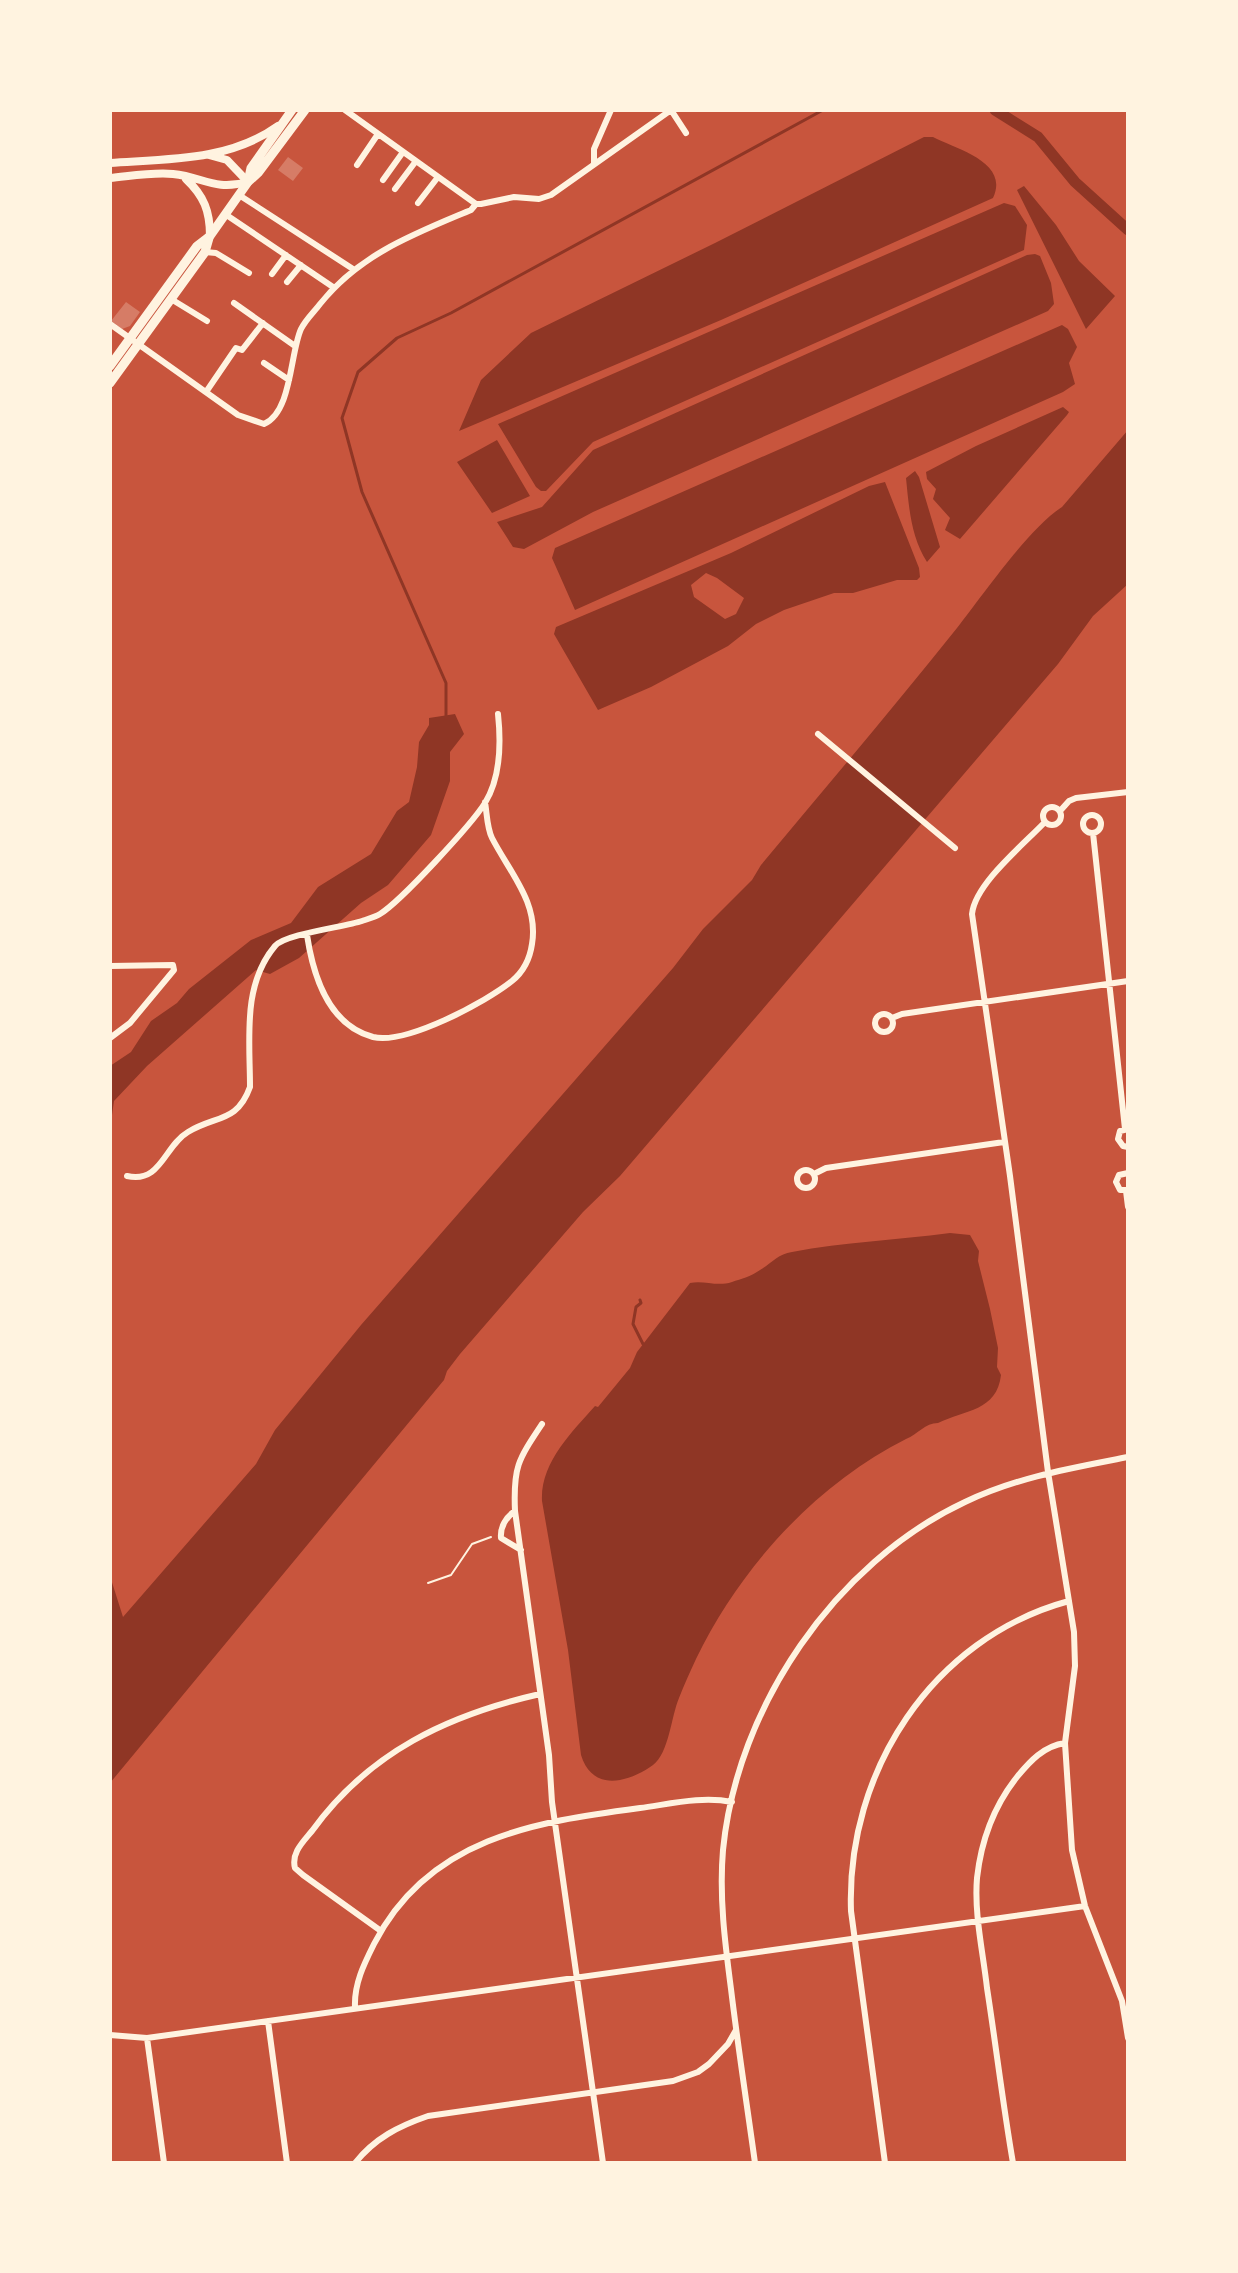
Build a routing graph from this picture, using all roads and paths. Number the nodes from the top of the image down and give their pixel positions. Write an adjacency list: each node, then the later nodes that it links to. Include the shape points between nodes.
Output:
1 (292, 110): 6 (main road)
2 (305, 110): 19 (main road)
3 (345, 110): 8 (street)
4 (611, 110): 13 (street, via 594,149)
5 (671, 110): 7 (street); 13 (street)
6 (280, 125): 10 (main road, via 242,146); 19 (main road, via 251,168)
7 (686, 133)
8 (378, 134): 9 (street); 14 (street)
9 (403, 152): 11 (street); 18 (street)
10 (209, 155): 12 (main road); 19 (main road, via 232,164)
11 (416, 161): 16 (street); 20 (street)
12 (110, 163)
13 (594, 163): 23 (street, via 551,195)
14 (357, 165)
15 (182, 175): 17 (main road); 19 (main road, via 213,185); 25 (main road, via 205,202)
16 (438, 177): 22 (street); 23 (street)
17 (110, 178)
18 (383, 180)
19 (248, 182): 21 (main road)
20 (395, 189)
21 (239, 195): 24 (main road); 29 (street)
22 (418, 203)
23 (476, 204): 29 (street)
24 (225, 214): 25 (main road); 27 (street)
25 (210, 236): 26 (main road); 39 (main road, via 197,246)
26 (205, 252): 30 (street); 34 (main road)
27 (286, 255): 28 (street); 31 (street)
28 (301, 265): 32 (street); 33 (street)
29 (353, 269): 33 (street)
30 (249, 273)
31 (272, 274)
32 (287, 282)
33 (333, 287): 43 (street, via 301,329)
34 (171, 299): 36 (street); 39 (main road)
35 (234, 303): 37 (street)
36 (207, 321)
37 (263, 323): 40 (street); 45 (street, via 242,350 236,348)
38 (110, 324): 39 (street)
39 (134, 341): 42 (main road); 44 (main road); 45 (street)
40 (295, 346)
41 (264, 363): 43 (street)
42 (110, 366)
43 (289, 380): 45 (street, via 274,418 264,424 238,415)
44 (110, 383)
45 (206, 392)
46 (498, 714): 49 (street, via 501,741)
47 (818, 734): 53 (street)
48 (1128, 792): 50 (street, via 1076,798)
49 (485, 802): 54 (street, via 380,914); 54 (street, via 490,836 535,924 526,965 514,980 453,1018 392,1037 373,1037 332,1009 312,963)
50 (1060, 811): 51 (street, via 1059,823); 51 (street, via 1046,809)
51 (1045, 822): 58 (street, via 973,905)
52 (1093, 833): 57 (street)
53 (955, 848)
54 (307, 935): 66 (street, via 276,944 251,993 250,1087 237,1111 188,1131 148,1176)
55 (110, 966): 60 (street, via 173,965 174,970 130,1023)
56 (1128, 981): 57 (street)
57 (1110, 983): 58 (street); 61 (street)
58 (984, 1003): 59 (street); 62 (street)
59 (892, 1018)
60 (110, 1038)
61 (1127, 1129): 63 (street, via 1118,1139)
62 (1004, 1142): 65 (street); 71 (street)
63 (1128, 1147)
64 (1128, 1173): 67 (street, via 1116,1180 1118,1188)
65 (814, 1174)
66 (127, 1176)
67 (1127, 1190): 68 (street)
68 (1128, 1207)
69 (542, 1424): 72 (street, via 518,1461)
70 (1128, 1457): 71 (street)
71 (1048, 1472): 76 (street); 79 (street, via 943,1513 856,1579 785,1668 755,1730)
72 (515, 1511): 73 (street); 74 (street)
73 (500, 1537): 74 (street); 75 (path, via 472,1544 455,1572)
74 (521, 1550): 77 (street)
75 (428, 1583)
76 (1069, 1601): 78 (street, via 1076,1656); 84 (street, via 1025,1615 982,1640 937,1678 899,1726 883,1756 857,1834 850,1892)
77 (540, 1694): 80 (street); 83 (street, via 453,1720 385,1757 345,1792 295,1853 295,1868)
78 (1065, 1743): 81 (street, via 1072,1850); 82 (street, via 1036,1757 998,1804 980,1859)
79 (732, 1802): 80 (street, via 708,1799); 85 (street, via 723,1851)
80 (555, 1822): 83 (street, via 493,1838 441,1865); 86 (street)
81 (1085, 1906): 82 (street); 92 (street, via 1122,2001)
82 (978, 1920): 84 (street); 100 (street)
83 (381, 1931): 87 (street, via 361,1972)
84 (853, 1937): 85 (street); 99 (street)
85 (726, 1955): 86 (street); 89 (street)
86 (578, 1978): 87 (street); 93 (street)
87 (355, 2007): 88 (street)
88 (268, 2021): 91 (street); 95 (street)
89 (736, 2030): 93 (street, via 718,2056 698,2072); 98 (street)
90 (110, 2035): 91 (street)
91 (147, 2038): 94 (street)
92 (1128, 2038)
93 (593, 2093): 96 (street, via 428,2116 383,2136); 97 (street)
94 (164, 2163)
95 (287, 2163)
96 (355, 2163)
97 (603, 2163)
98 (755, 2163)
99 (885, 2163)
100 (1013, 2163)

